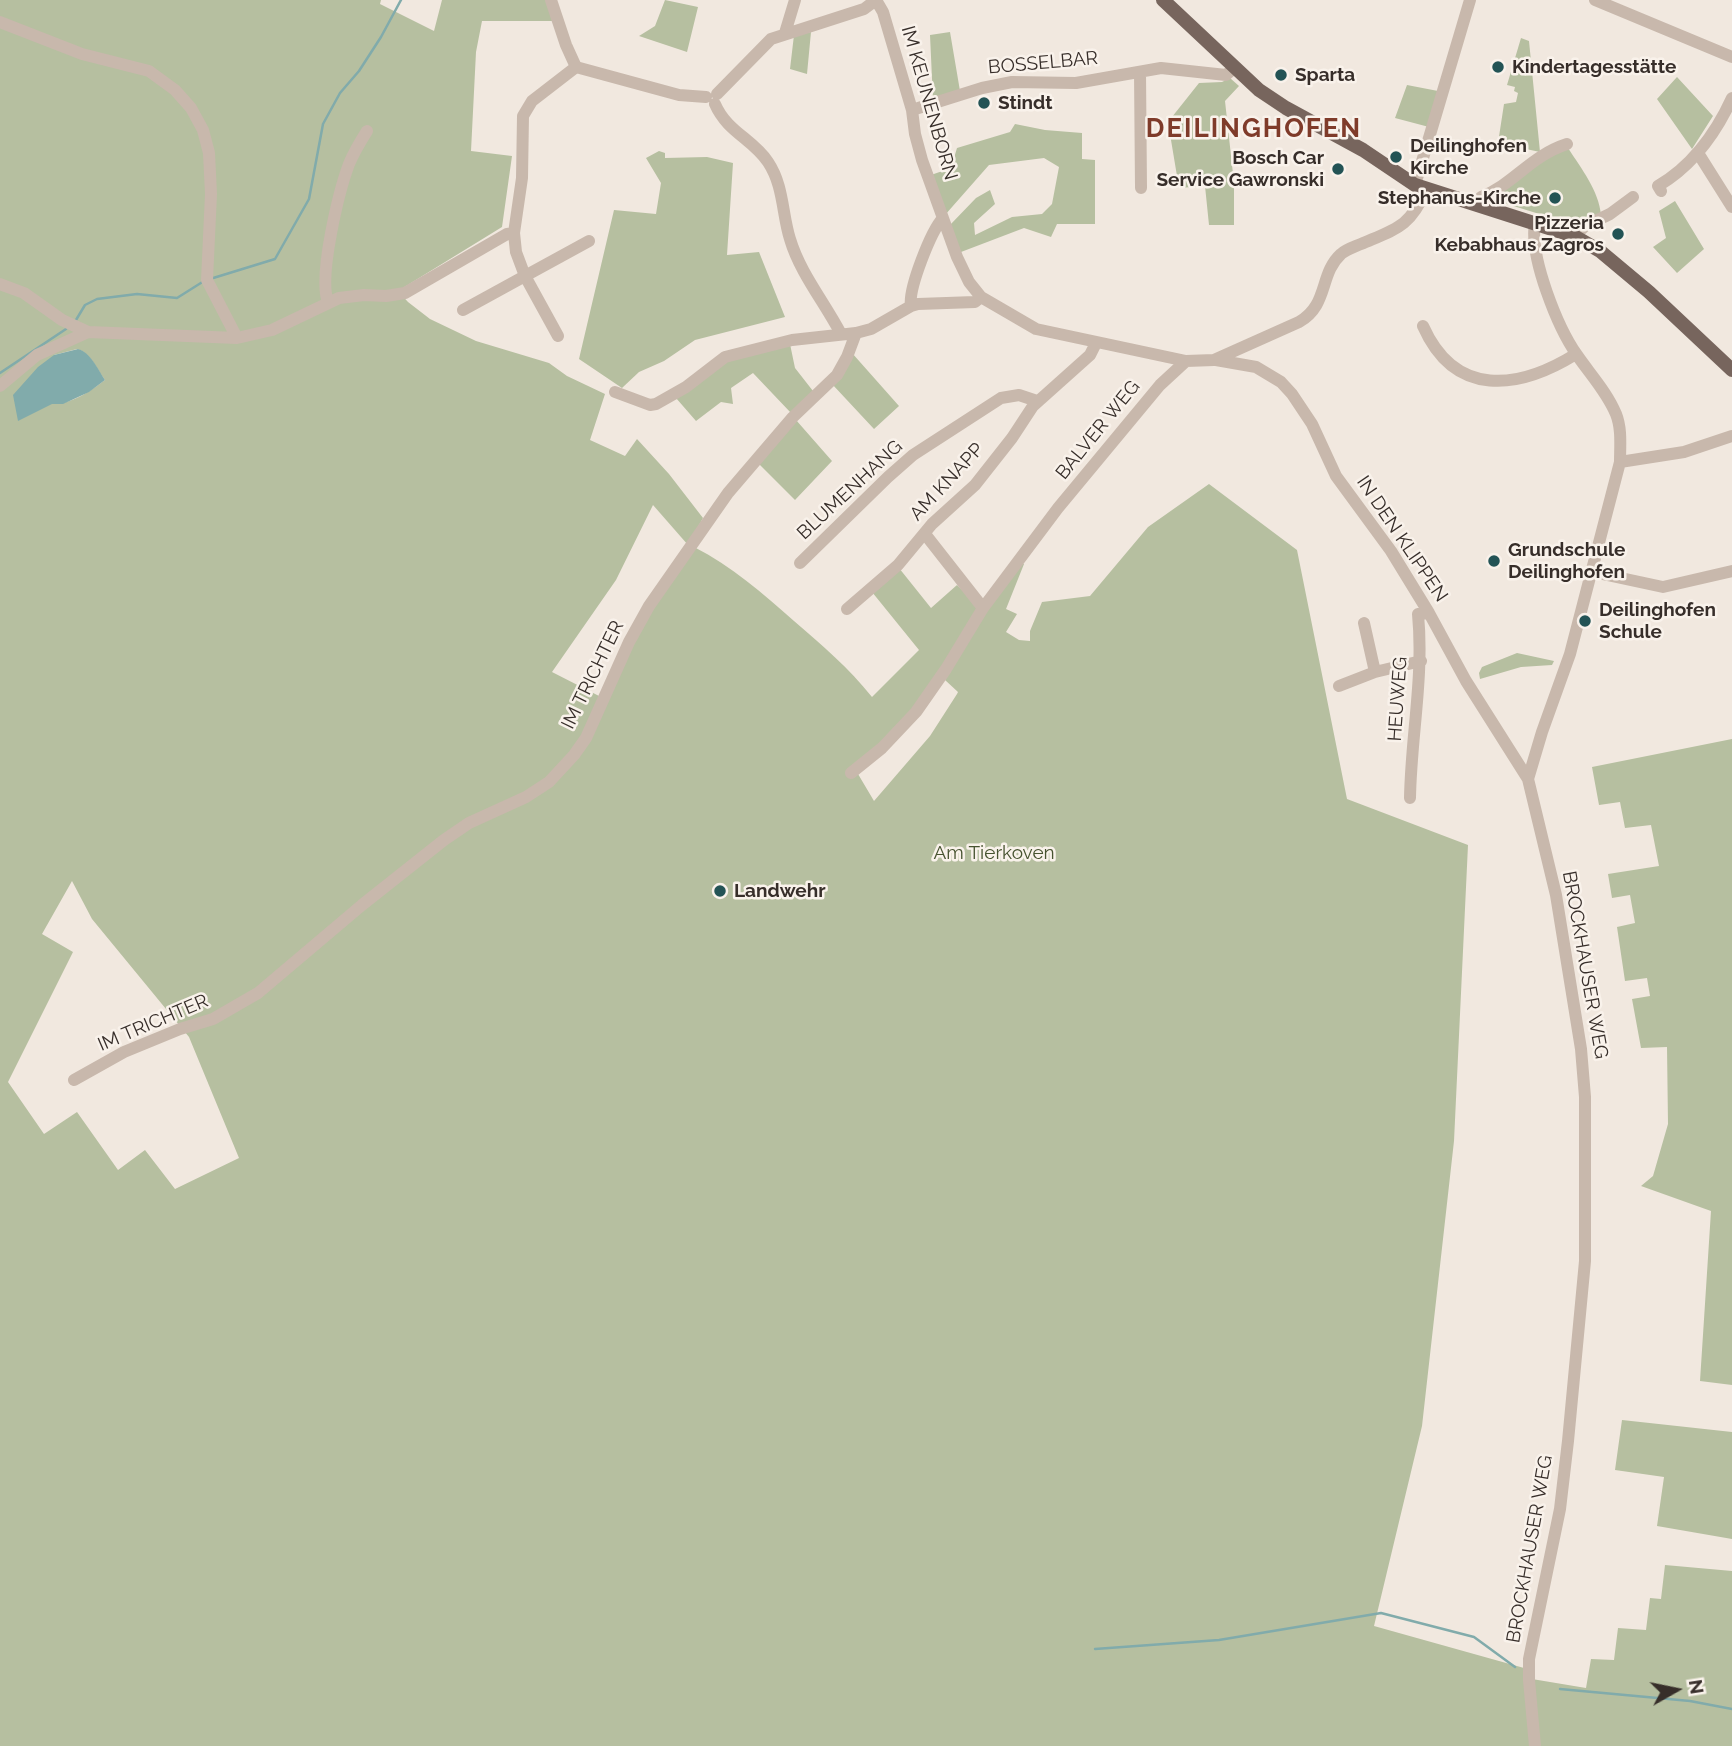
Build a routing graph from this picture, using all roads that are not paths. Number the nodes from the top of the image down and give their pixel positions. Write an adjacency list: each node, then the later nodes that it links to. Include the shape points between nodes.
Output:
1 (551, 0): 10 (street)
2 (795, 0): 8 (street)
3 (876, 0): 8 (street, via 864,9); 15 (street, IM KEUNENBORN)
4 (1163, 0): 11 (main road)
5 (1469, 0): 20 (street)
6 (1595, 0): 9 (street)
7 (0, 22): 41 (street, via 69,50 149,71 191,108 209,153 207,280)
8 (785, 33): 13 (street, via 771,39)
9 (1732, 57)
10 (576, 67): 13 (street, via 679,95); 27 (street, via 532,101 523,116 522,178)
11 (1234, 68): 12 (street, BOSSELBAR, via 1226,75 1161,68); 20 (main road, via 1286,108)
12 (1140, 72): 15 (street, BOSSELBAR, via 1076,83 998,84); 19 (street)
13 (712, 98): 39 (street, via 726,124 770,166 784,202 790,240)
14 (1732, 98): 18 (street)
15 (912, 110): 25 (street, IM KEUNENBORN, via 915,134)
16 (367, 131): 33 (street, via 340,197 324,280)
17 (1567, 144): 23 (street, via 1531,162 1496,192 1481,197)
18 (1698, 153): 21 (street, via 1658,186); 24 (street)
19 (1141, 188)
20 (1421, 188): 23 (main road); 44 (street, via 1419,206 1408,221 1340,254 1312,314)
21 (1661, 191)
22 (1633, 197): 28 (street)
23 (1478, 206): 26 (main road)
24 (1732, 208)
25 (943, 218): 32 (street, IM KEUNENBORN, via 969,282); 34 (street, via 917,277)
26 (1535, 223): 28 (main road); 43 (street, via 1533,235 1546,288)
27 (514, 233): 30 (street); 33 (street, via 405,293 352,295)
28 (1574, 236): 46 (main road, via 1600,251 1649,292)
29 (589, 241): 30 (street)
30 (525, 276): 35 (street); 40 (street)
31 (0, 284): 37 (street)
32 (981, 297): 34 (street, via 975,302); 42 (street, via 1036,329)
33 (328, 302): 41 (street, via 272,330)
34 (911, 306): 38 (street)
35 (463, 310)
36 (1423, 326): 43 (street, via 1430,342 1452,366 1479,379 1530,377)
37 (89, 332): 41 (street); 47 (street, via 37,355)
38 (856, 333): 39 (street); 66 (street, IM TRICHTER, via 837,375 793,417 728,493 649,606 589,731 549,782 444,840 258,993 213,1019 124,1052)
39 (841, 334): 48 (street, via 792,340 725,357 656,404)
40 (558, 336)
41 (237, 338)
42 (1096, 343): 45 (street); 49 (street, AM KNAPP, via 1090,355)
43 (1576, 354): 51 (street, via 1616,414)
44 (1214, 360): 45 (street); 58 (street, IN DEN KLIPPEN, via 1256,367 1292,394 1336,476)
45 (1186, 361): 56 (street, BALVER WEG, via 1142,406)
46 (1732, 370)
47 (0, 387)
48 (615, 392)
49 (1037, 401): 52 (street, AM KNAPP, via 978,482); 53 (street, BLUMENHANG, via 1019,395 1001,398 913,455)
50 (1732, 436): 51 (street, via 1684,452)
51 (1620, 462): 55 (street)
52 (925, 534): 56 (street); 57 (street, AM KNAPP, via 898,565)
53 (800, 564)
54 (1732, 571): 55 (street, via 1663,587)
55 (1593, 572): 64 (street)
56 (982, 608): 63 (street, BALVER WEG, via 915,712)
57 (847, 609)
58 (1429, 613): 60 (street, HEUWEG, via 1418,614); 64 (street, IN DEN KLIPPEN)
59 (1364, 624): 61 (street)
60 (1420, 662): 61 (street); 65 (street, HEUWEG)
61 (1375, 672): 62 (street)
62 (1339, 686)
63 (851, 773)
64 (1528, 779): 67 (street, BROCKHAUSER WEG, via 1556,895 1585,1097 1585,1261 1560,1509 1529,1660)
65 (1410, 798)
66 (74, 1080)
67 (1535, 1746)

